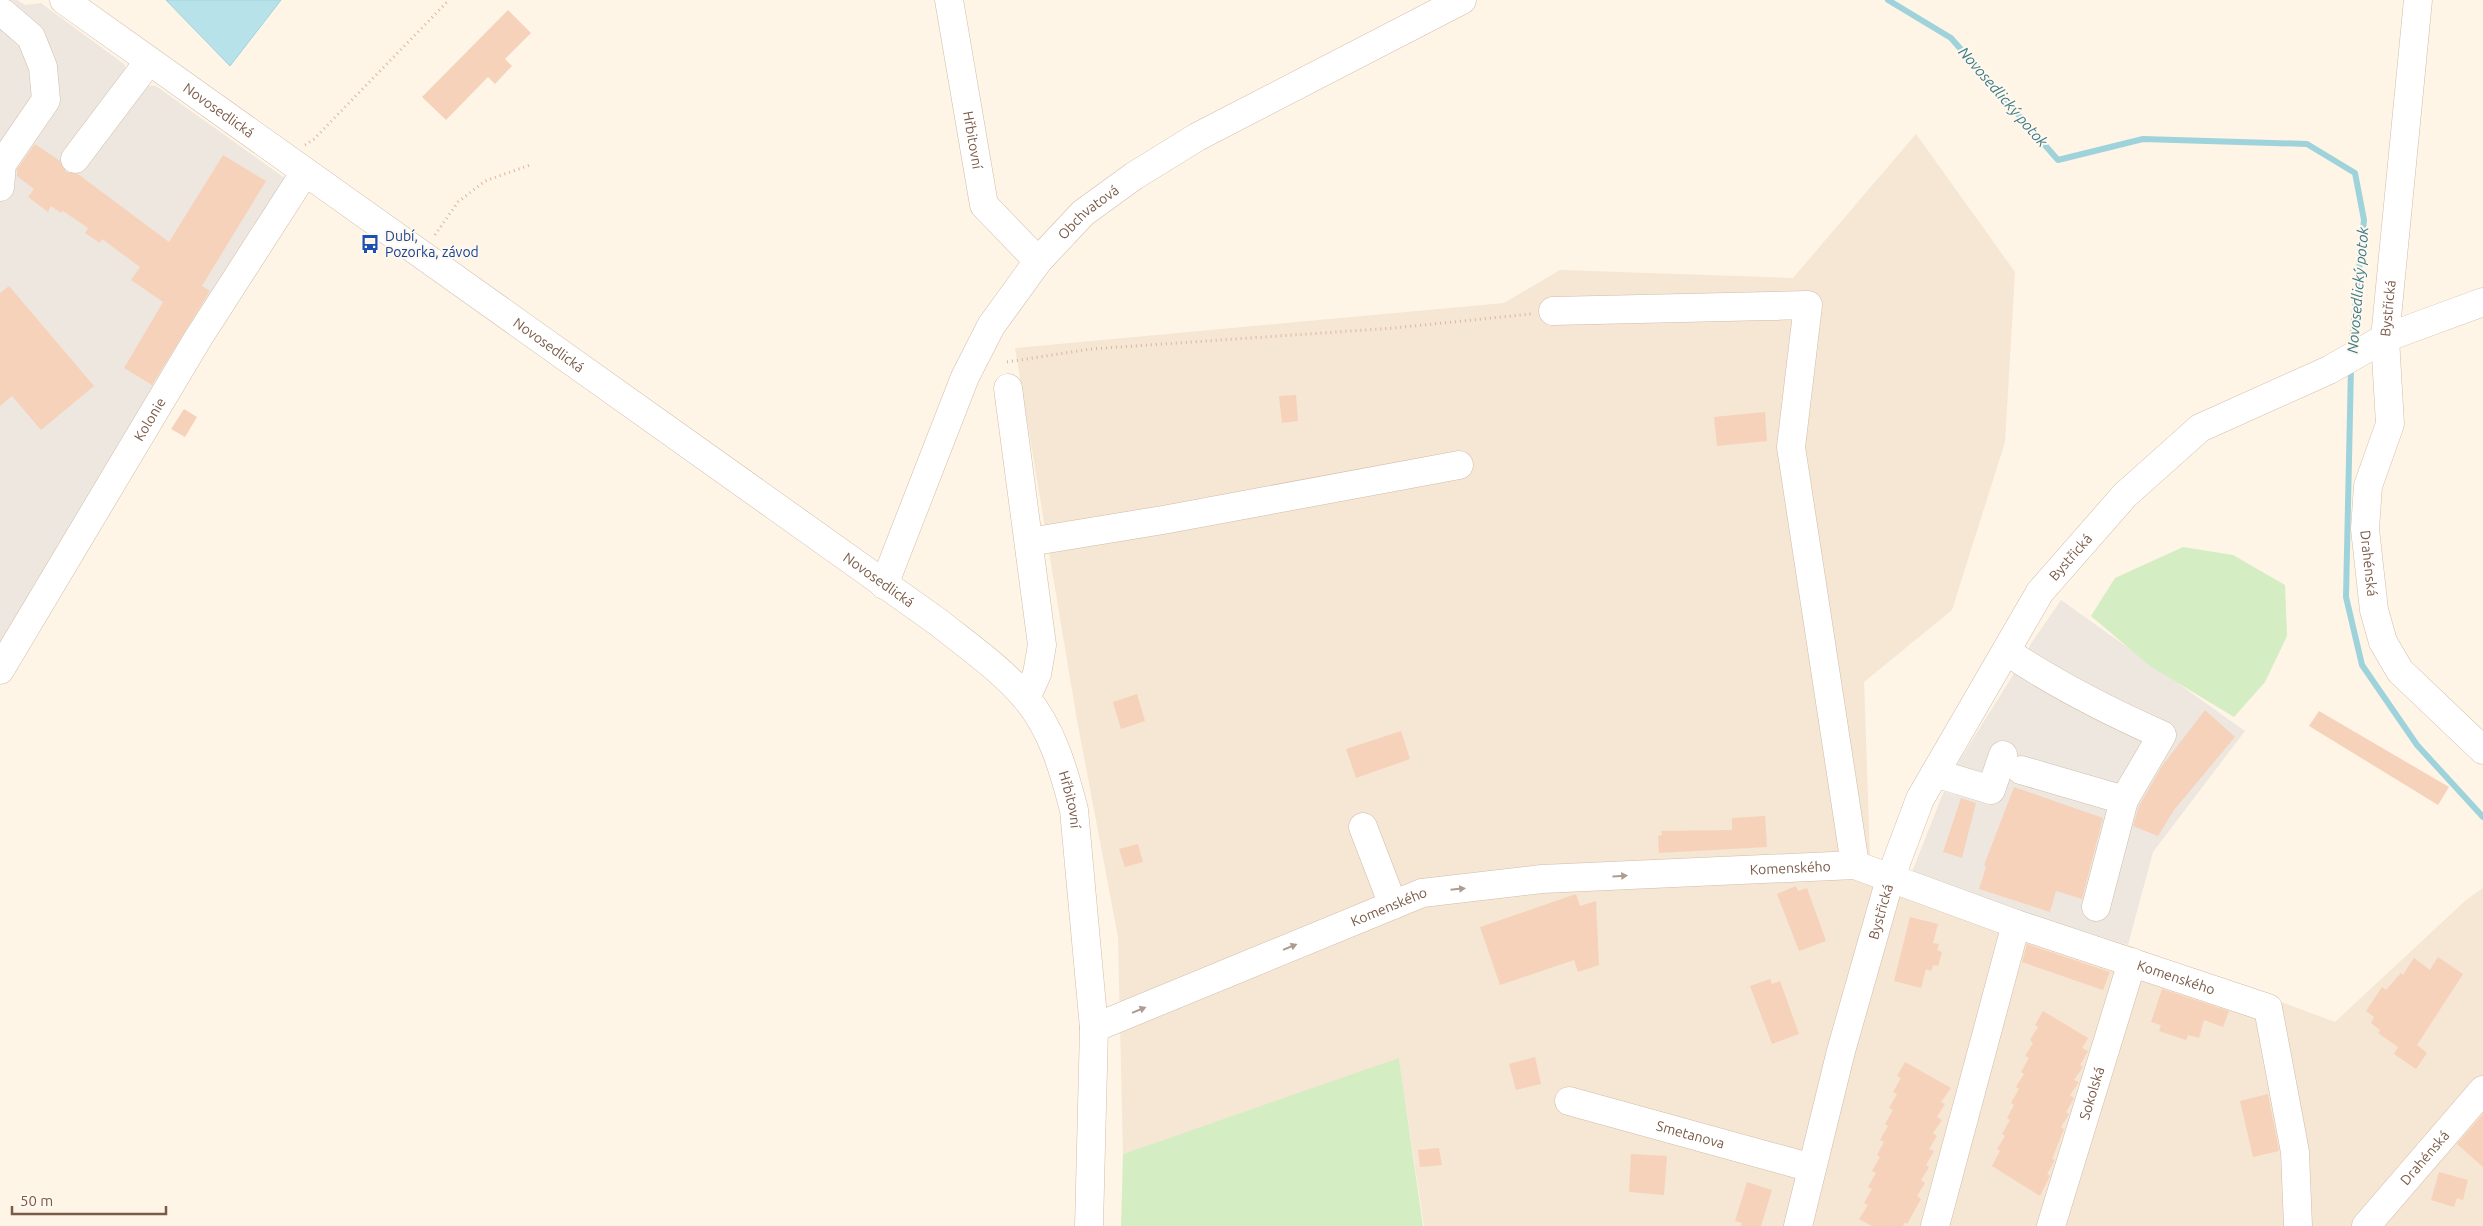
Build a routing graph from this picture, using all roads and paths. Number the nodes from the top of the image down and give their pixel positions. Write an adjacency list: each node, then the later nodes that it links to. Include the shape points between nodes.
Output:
1 (64, 0): 7 (street, Novosedlická)
2 (449, 0): 9 (path, via 314,139)
3 (950, 0): 13 (street, Hřbitovní, via 984,205)
4 (1462, 0): 13 (street, Obchvatová, via 1197,137 1083,213)
5 (2418, 0): 16 (street, Bystřická, via 2391,296)
6 (5, 9): 11 (street, via 32,37 43,67 46,100 2,164)
7 (150, 61): 8 (street); 9 (street, Novosedlická)
8 (75, 159)
9 (295, 165): 12 (street, Novosedlická); 22 (street, Kolonie, via 197,340)
10 (530, 166): 12 (path, via 485,180 458,202)
11 (0, 187)
12 (420, 254): 20 (street, Novosedlická)
13 (1038, 261): 20 (street, Obchvatová, via 991,326 965,376)
14 (2483, 302): 16 (street)
15 (1553, 311): 17 (path, via 1394,328 1091,349); 28 (street, via 1808,305 1791,447)
16 (2364, 350): 21 (street, Bystřická, via 2200,428 2125,495 2040,592); 24 (street, Drahénská, via 2390,424 2368,486 2365,529 2374,610 2383,642 2400,671)
17 (1007, 375): 19 (street)
18 (1460, 465): 19 (street)
19 (1029, 542): 23 (street, via 1042,645 1037,674)
20 (884, 585): 23 (street, Novosedlická, via 989,662)
21 (2006, 651): 25 (street, Bystřická); 26 (street, via 2112,712 2162,735)
22 (0, 670)
23 (1026, 698): 34 (street, Hřbitovní, via 1048,732 1066,775 1074,810)
24 (2483, 750)
25 (1934, 773): 26 (street, via 1991,790 2012,762); 29 (street, Bystřická, via 1920,798)
26 (2124, 800): 31 (street)
27 (1363, 827): 30 (street)
28 (1855, 865): 29 (street, Komenského); 30 (street, Komenského, one-way to 28, via 1422,893 1542,879)
29 (1890, 879): 32 (street, Komenského); 37 (street, Bystřická)
30 (1393, 905): 34 (street, Komenského, one-way to 30)
31 (2096, 907)
32 (2016, 924): 33 (street, Komenského); 40 (street)
33 (2132, 962): 41 (street, Sokolská); 42 (street, Komenského, via 2268,1008 2295,1152)
34 (1094, 1028): 38 (street, Hřbitovní)
35 (2483, 1090): 43 (street, Drahénská)
36 (1569, 1101): 37 (street, Smetanova)
37 (1812, 1168): 39 (street, Bystřická)
38 (1089, 1226)
39 (1798, 1226)
40 (1936, 1226)
41 (2051, 1226)
42 (2298, 1226)
43 (2366, 1226)

